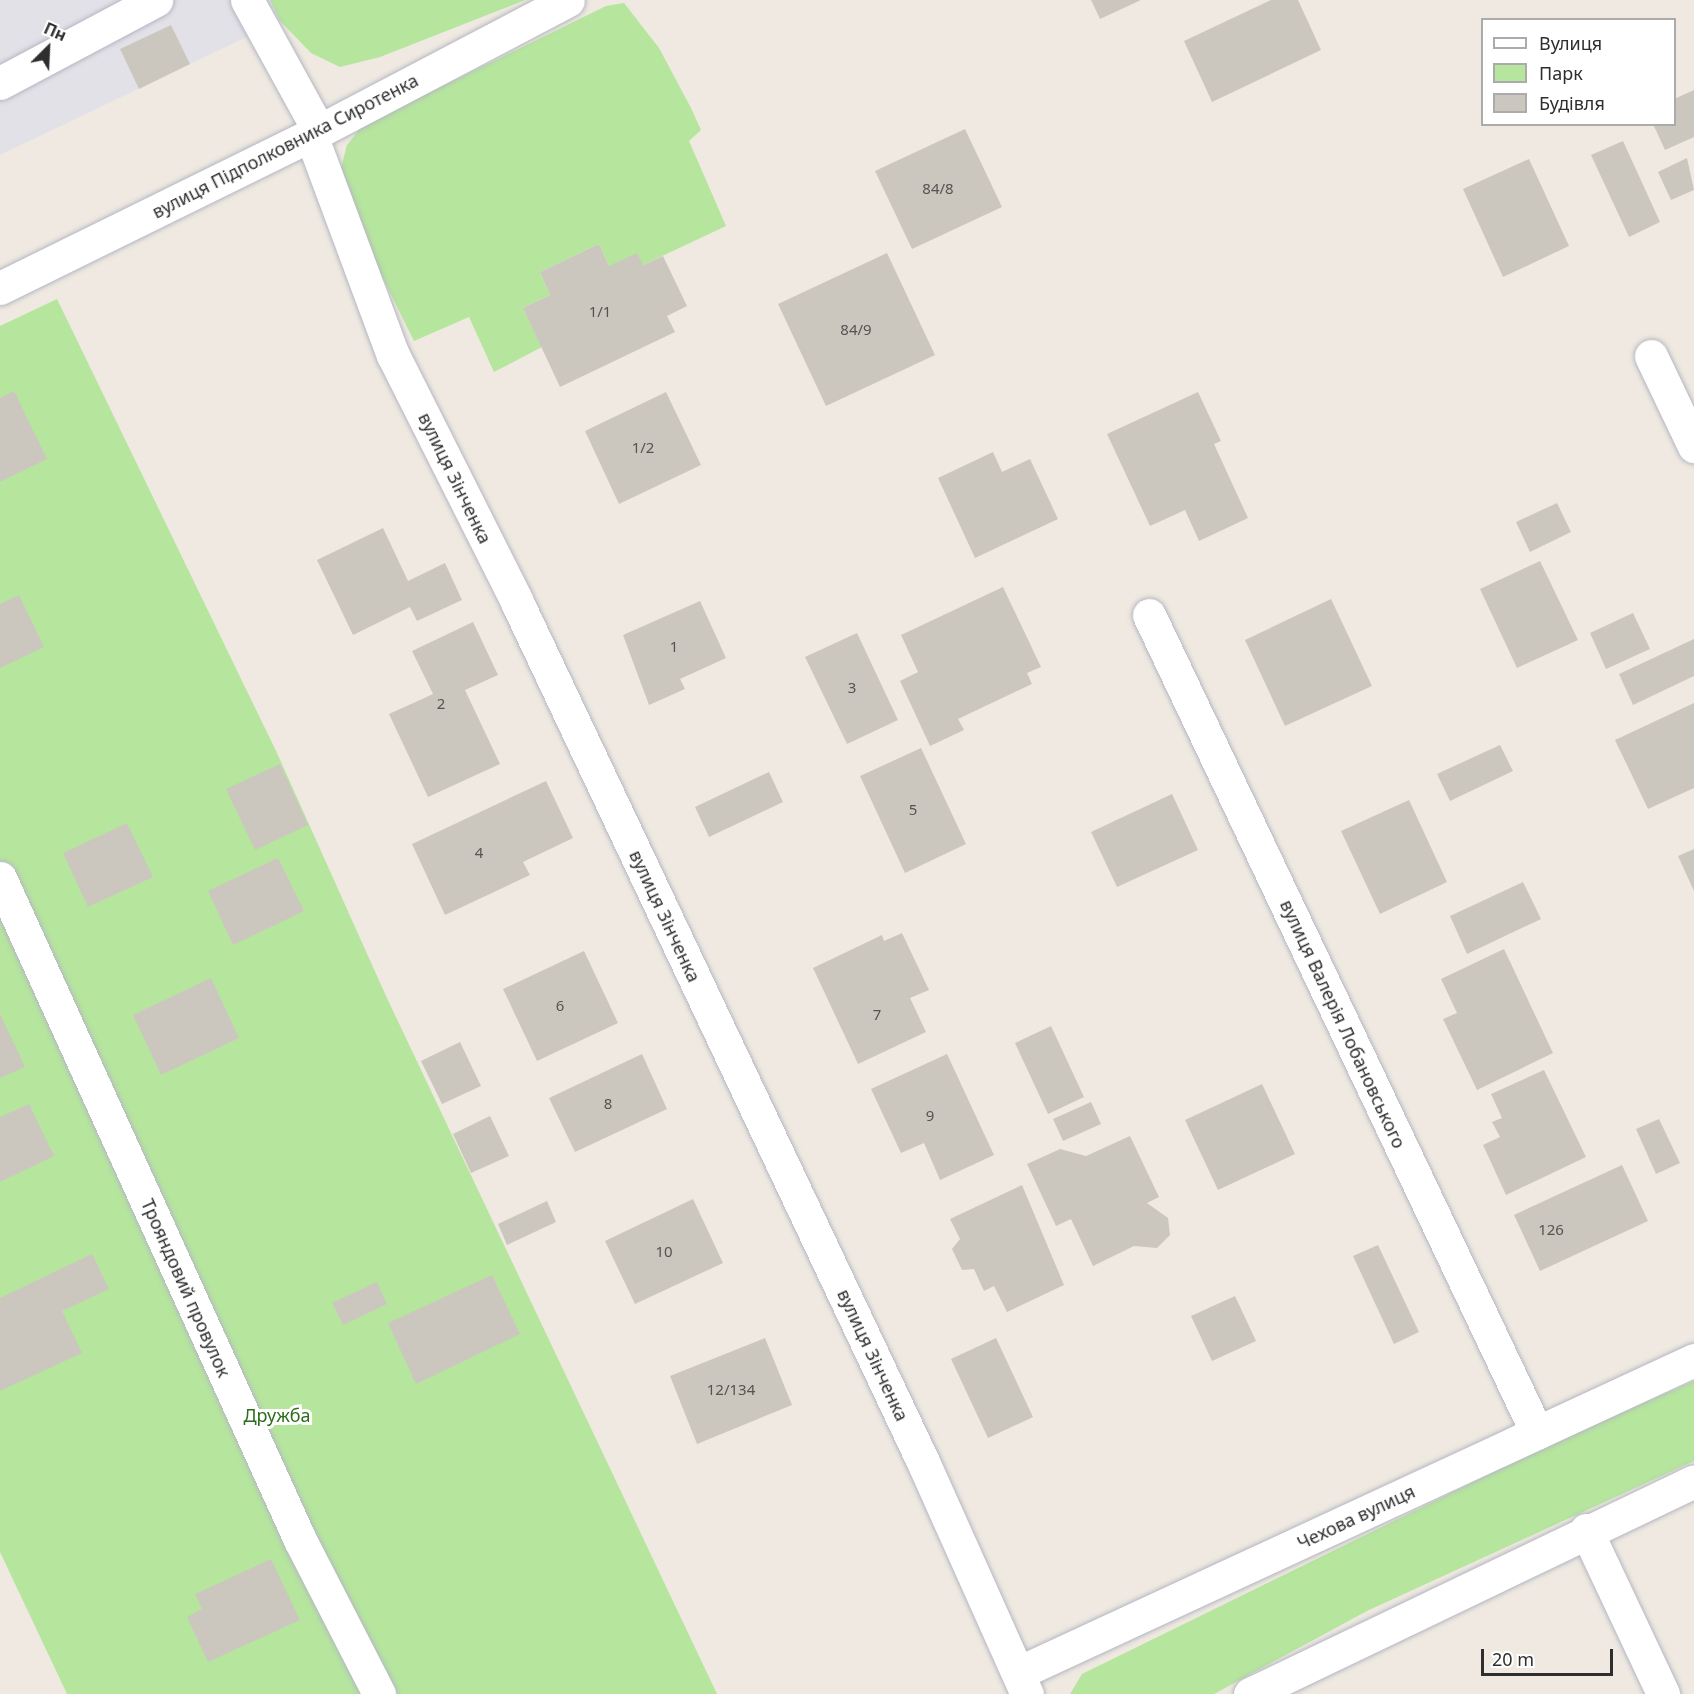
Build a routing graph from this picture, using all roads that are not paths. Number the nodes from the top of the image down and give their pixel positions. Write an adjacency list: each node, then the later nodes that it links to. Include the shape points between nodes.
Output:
1 (156, 0): 4 (street)
2 (247, 0): 5 (street, вулиця Зінченка)
3 (567, 0): 5 (street, вулиця Підполковника Сиротенка)
4 (0, 83)
5 (315, 133): 6 (street, вулиця Підполковника Сиротенка); 15 (street, вулиця Зінченка, via 393,355 516,600 924,1464)
6 (0, 288)
7 (1651, 356): 8 (street)
8 (1694, 446)
9 (1149, 615): 12 (street, вулиця Валерія Лобановського)
10 (0, 878): 16 (street, Трояндовий провулок, via 300,1540)
11 (1694, 1360): 12 (street, Чехова вулиця)
12 (1537, 1433): 15 (street, Чехова вулиця)
13 (1694, 1480): 14 (street)
14 (1586, 1530): 17 (street); 18 (street)
15 (1022, 1684)
16 (379, 1694)
17 (1250, 1694)
18 (1663, 1694)

